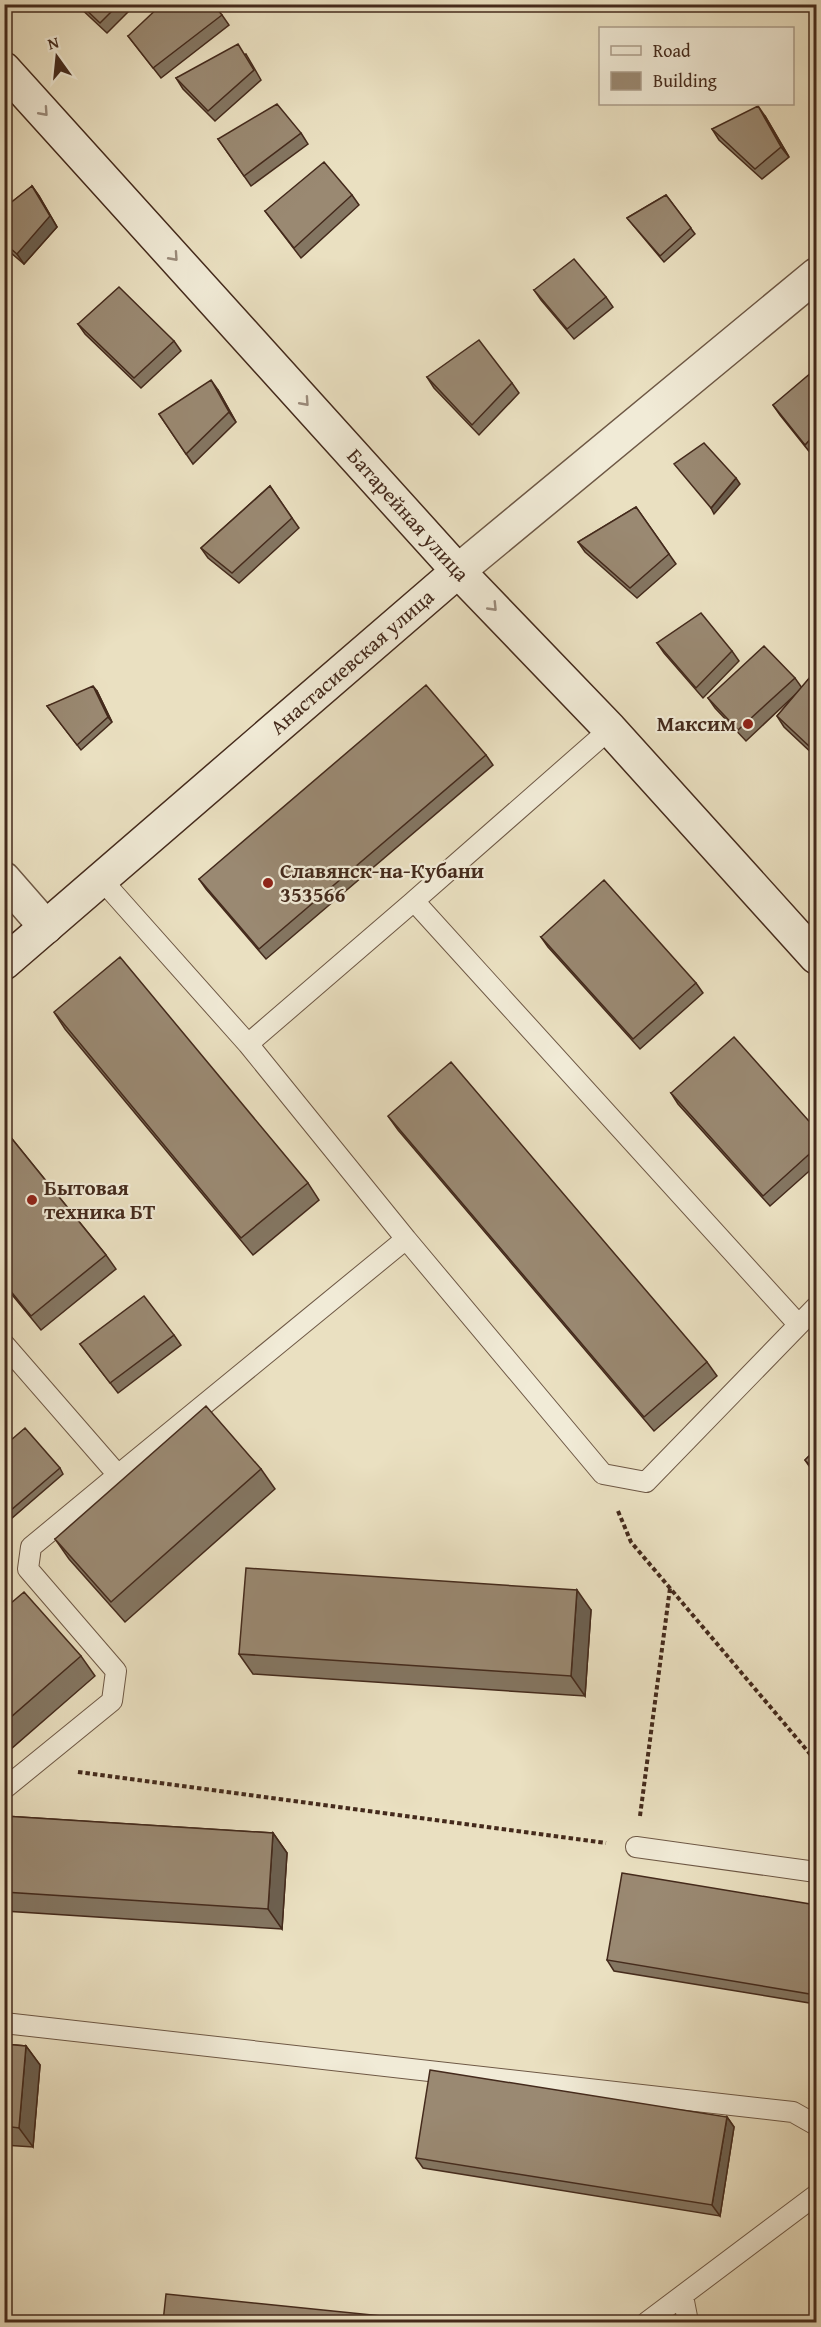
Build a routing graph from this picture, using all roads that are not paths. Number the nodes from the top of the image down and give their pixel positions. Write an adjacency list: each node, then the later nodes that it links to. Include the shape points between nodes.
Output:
1 (4, 69): 3 (street, Батарейная улица, one-way to 3)
2 (816, 275): 3 (street, Анастасиевская улица)
3 (458, 570): 4 (street, Батарейная улица, one-way to 4); 6 (street, Анастасиевская улица)
4 (610, 729): 7 (lane); 9 (street, Батарейная улица)
5 (4, 879): 8 (street)
6 (101, 879): 8 (street, Анастасиевская улица); 11 (lane)
7 (414, 901): 11 (lane); 14 (lane)
8 (46, 927): 10 (street, Анастасиевская улица)
9 (816, 957)
10 (4, 963)
11 (248, 1044): 12 (lane)
12 (406, 1239): 14 (lane, via 603,1474 646,1482); 16 (lane)
13 (816, 1307): 14 (lane)
14 (798, 1324)
15 (4, 1344): 16 (lane)
16 (118, 1474): 17 (lane, via 31,1547 28,1569 116,1671 112,1701)
17 (4, 1789)
18 (636, 1847): 19 (lane)
19 (816, 1872)
20 (4, 2023): 21 (lane, via 793,2112)
21 (816, 2125)
22 (816, 2196): 23 (lane)
23 (683, 2296): 24 (lane); 25 (lane)
24 (648, 2322)
25 (688, 2322)

